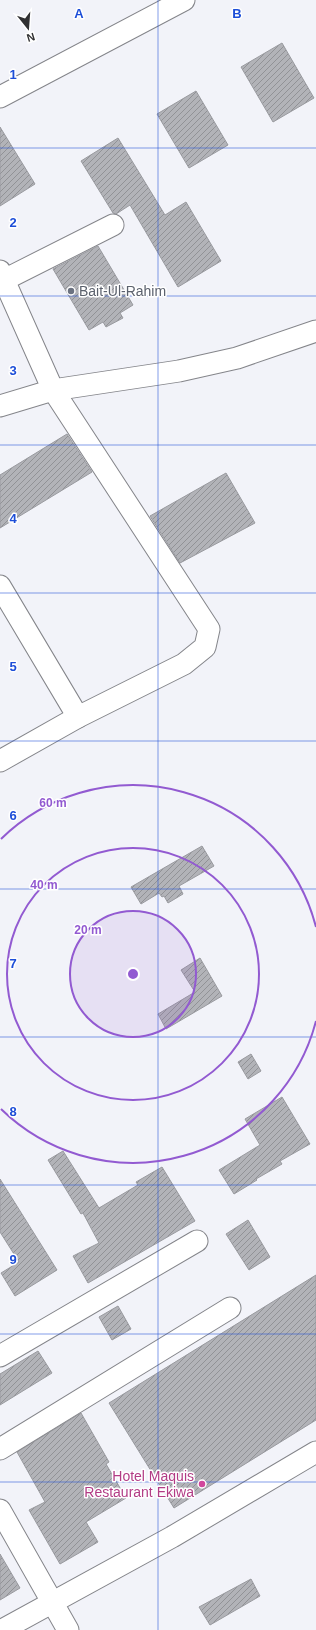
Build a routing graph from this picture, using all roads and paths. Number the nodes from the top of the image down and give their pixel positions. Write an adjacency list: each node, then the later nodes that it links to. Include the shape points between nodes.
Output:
1 (184, 0): 2 (street)
2 (0, 97)
3 (113, 225): 4 (street)
4 (2, 276): 6 (street)
5 (316, 331): 6 (street, via 237,358 179,371)
6 (53, 390): 7 (street); 9 (street, via 209,629 205,647 184,664)
7 (0, 406)
8 (0, 586): 9 (street)
9 (78, 717): 10 (street)
10 (0, 761)
11 (197, 1241): 13 (street)
12 (230, 1308): 14 (street)
13 (0, 1356)
14 (0, 1449)
15 (316, 1452): 17 (street, via 172,1537)
16 (0, 1510): 17 (street)
17 (52, 1602): 18 (street); 19 (street)
18 (2, 1630)
19 (68, 1630)

